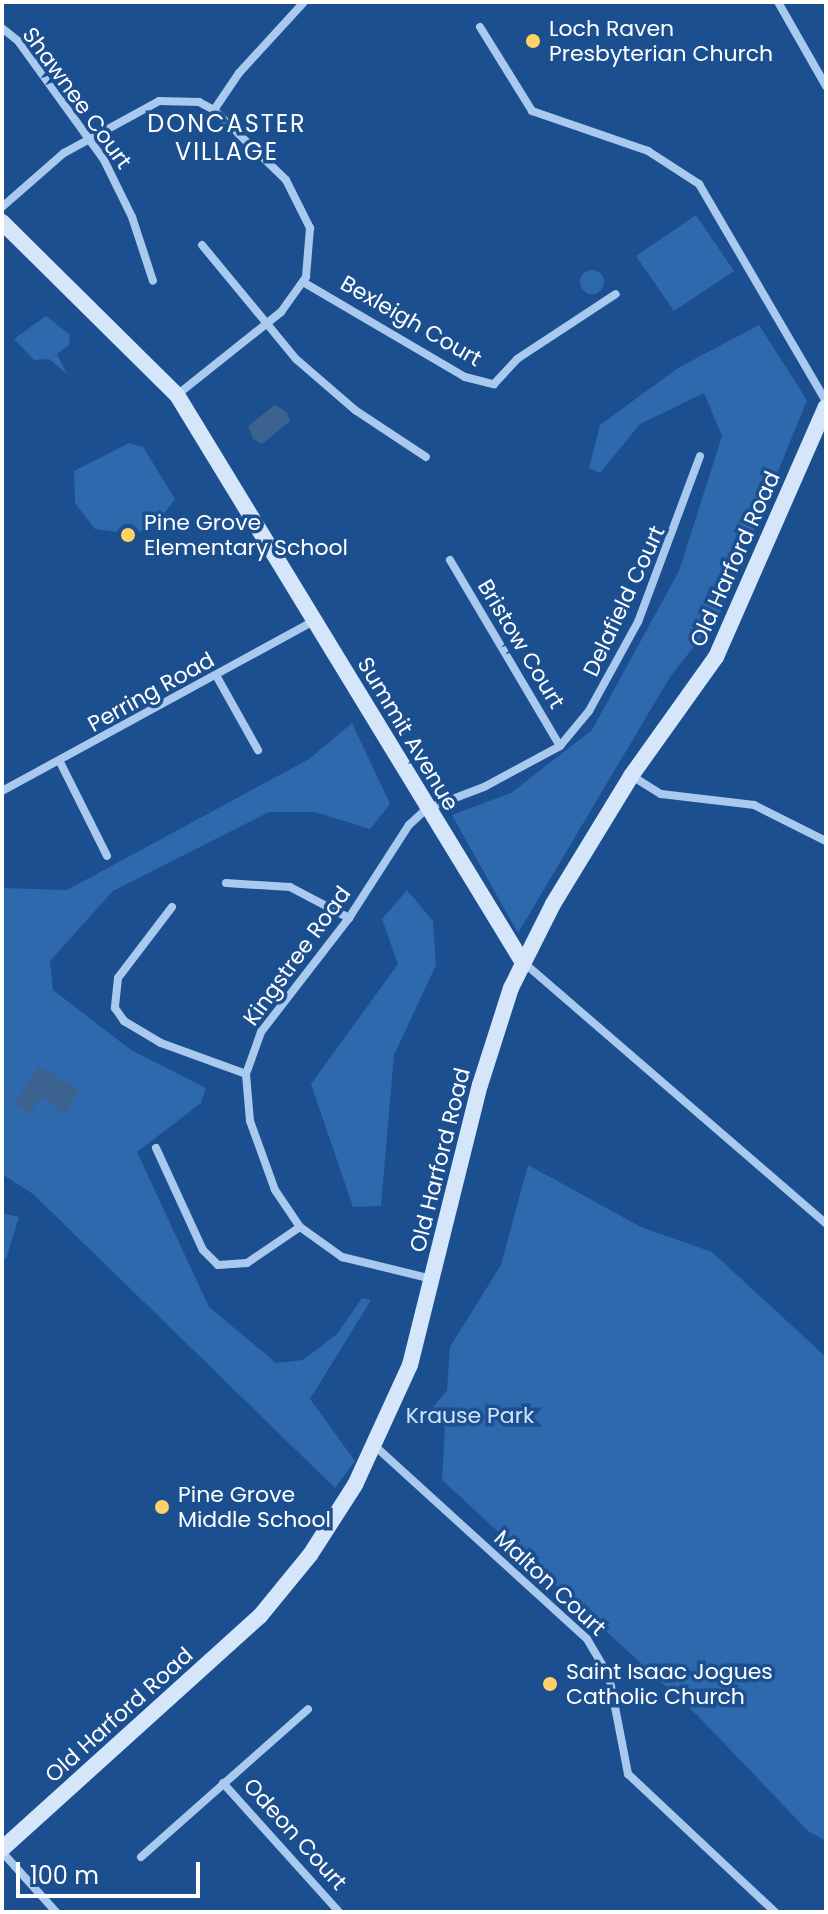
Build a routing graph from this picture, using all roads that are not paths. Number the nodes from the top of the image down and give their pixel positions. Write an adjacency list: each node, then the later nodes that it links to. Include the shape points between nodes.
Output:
1 (304, 2): 6 (street, via 239,73)
2 (778, 2): 5 (street)
3 (480, 27): 16 (street, via 532,111 648,151 699,184)
4 (2, 28): 7 (street, Shawnee Court, via 18,41)
5 (826, 86)
6 (214, 110): 7 (street, via 199,102 159,101); 12 (street, via 297,197 311,238)
7 (89, 141): 8 (street, via 43,169); 11 (street, Shawnee Court, via 122,194)
8 (2, 207)
9 (2, 222): 15 (street, Summit Avenue)
10 (202, 245): 14 (street)
11 (153, 281)
12 (303, 282): 13 (street, Bexleigh Court, via 465,377 494,384 517,359); 14 (street)
13 (616, 294)
14 (264, 326): 15 (street); 18 (street, via 331,392)
15 (177, 395): 20 (street, Summit Avenue)
16 (826, 404): 25 (street, Old Harford Road, via 716,657)
17 (700, 456): 22 (street, Delafield Court, via 672,541 627,646 601,694)
18 (426, 457)
19 (450, 560): 22 (street, Bristow Court)
20 (315, 620): 21 (street, Perring Road); 27 (street, Summit Avenue)
21 (217, 677): 23 (street); 24 (street, Perring Road)
22 (560, 746): 27 (street, Delafield Court, via 484,787)
23 (258, 750)
24 (60, 762): 26 (street, Perring Road); 29 (street)
25 (631, 776): 28 (street, via 661,794 754,805); 33 (street, Old Harford Road)
26 (2, 791)
27 (426, 809): 32 (street, Kingstree Road, via 393,842); 33 (street, Summit Avenue)
28 (826, 841)
29 (107, 856)
30 (226, 883): 32 (street, via 290,887)
31 (172, 907): 34 (street, via 118,978 115,1008 124,1021 161,1043)
32 (349, 918): 34 (street, Kingstree Road, via 261,1032)
33 (522, 961): 36 (street, Summit Avenue); 38 (street, Old Harford Road, via 489,1054)
34 (246, 1074): 37 (street, Kingstree Road, via 259,1152 275,1190)
35 (156, 1148): 37 (street, via 203,1250 218,1265 247,1263)
36 (826, 1224)
37 (300, 1227): 38 (street, via 342,1257)
38 (433, 1280): 39 (street, Old Harford Road, via 410,1365)
39 (376, 1447): 42 (street, Old Harford Road, via 330,1527 260,1616); 46 (street, Malton Court, via 587,1639 609,1676 628,1774)
40 (308, 1709): 41 (street, Odeon Court)
41 (223, 1783): 43 (street, Odeon Court); 45 (street, Odeon Court)
42 (2, 1850): 44 (street)
43 (141, 1857)
44 (56, 1912)
45 (338, 1912)
46 (775, 1912)

